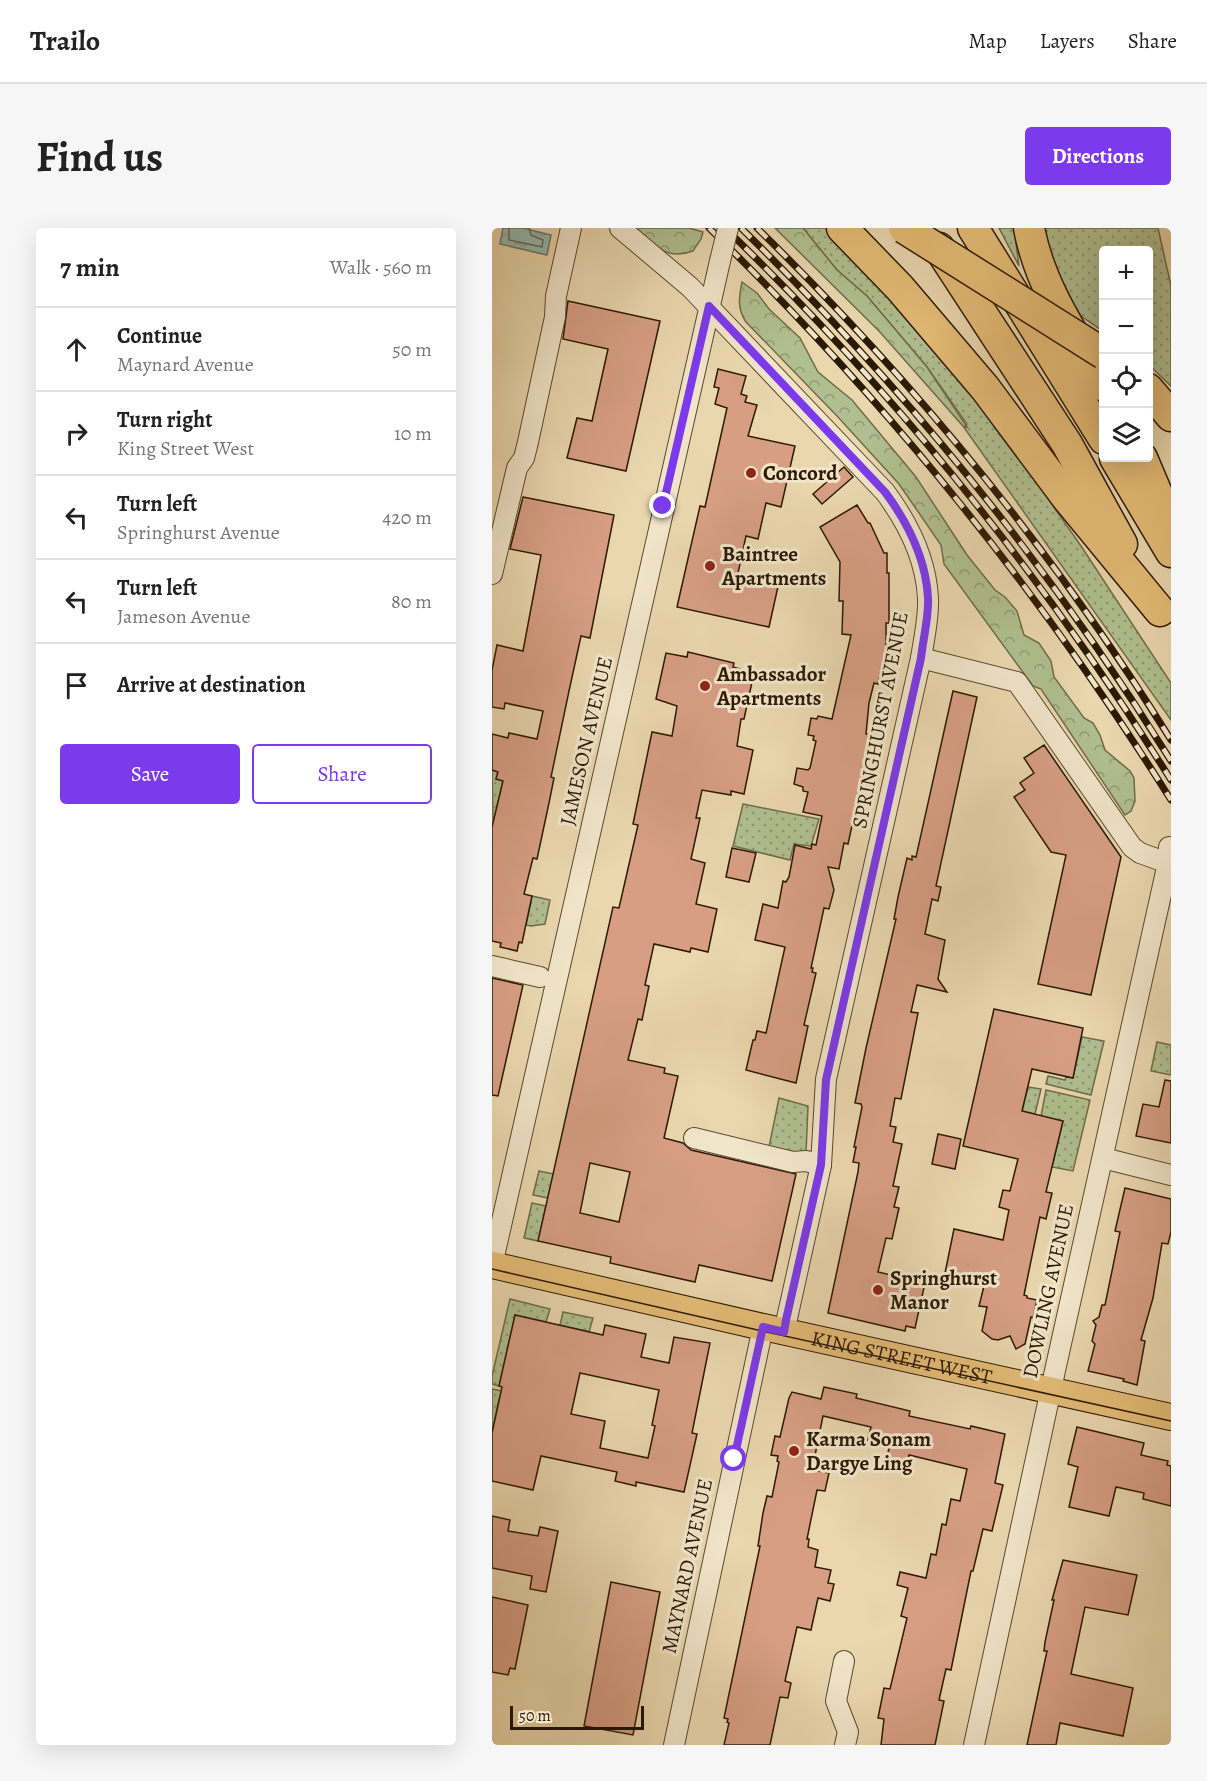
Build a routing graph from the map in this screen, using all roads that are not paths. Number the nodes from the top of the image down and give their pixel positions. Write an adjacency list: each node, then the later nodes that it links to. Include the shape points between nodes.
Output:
1 (571, 228): 19 (street, via 528,442 517,468)
2 (620, 228): 9 (street, SPRINGHURST AVENUE)
3 (728, 228): 9 (street, JAMESON AVENUE, bridge)
4 (842, 228): 20 (highway, via 900,288 985,388 1067,498)
5 (904, 228): 10 (highway, bridge)
6 (926, 228): 20 (highway, via 1067,444)
7 (973, 228): 14 (highway)
8 (1029, 228): 11 (highway, via 1042,276)
9 (709, 306): 21 (street, SPRINGHURST AVENUE, via 885,492 901,514 915,542 926,583 928,600); 28 (street, JAMESON AVENUE)
10 (1099, 351)
11 (1099, 378)
12 (1153, 394): 13 (highway)
13 (1171, 416)
14 (1099, 431)
15 (1117, 462): 18 (highway)
16 (1144, 462): 17 (highway)
17 (1171, 527)
18 (1171, 552)
19 (492, 574)
20 (1166, 620)
21 (921, 658): 25 (street, DOWLING AVENUE, via 1017,682 1132,847 1140,853 1168,855); 26 (street, SPRINGHURST AVENUE, via 826,1080)
22 (492, 966): 23 (street)
23 (540, 977)
24 (694, 1138): 26 (street)
25 (1102, 1158): 27 (street); 30 (street, DOWLING AVENUE)
26 (821, 1165): 29 (street, SPRINGHURST AVENUE)
27 (1171, 1175)
28 (492, 1265): 29 (main road, KING STREET WEST)
29 (773, 1329): 30 (main road, KING STREET WEST); 33 (street, MAYNARD AVENUE)
30 (1051, 1391): 31 (main road, KING STREET WEST); 35 (street, DOWLING AVENUE)
31 (1171, 1417)
32 (844, 1661): 34 (street, via 836,1701 848,1732)
33 (674, 1745)
34 (845, 1745)
35 (974, 1745)

